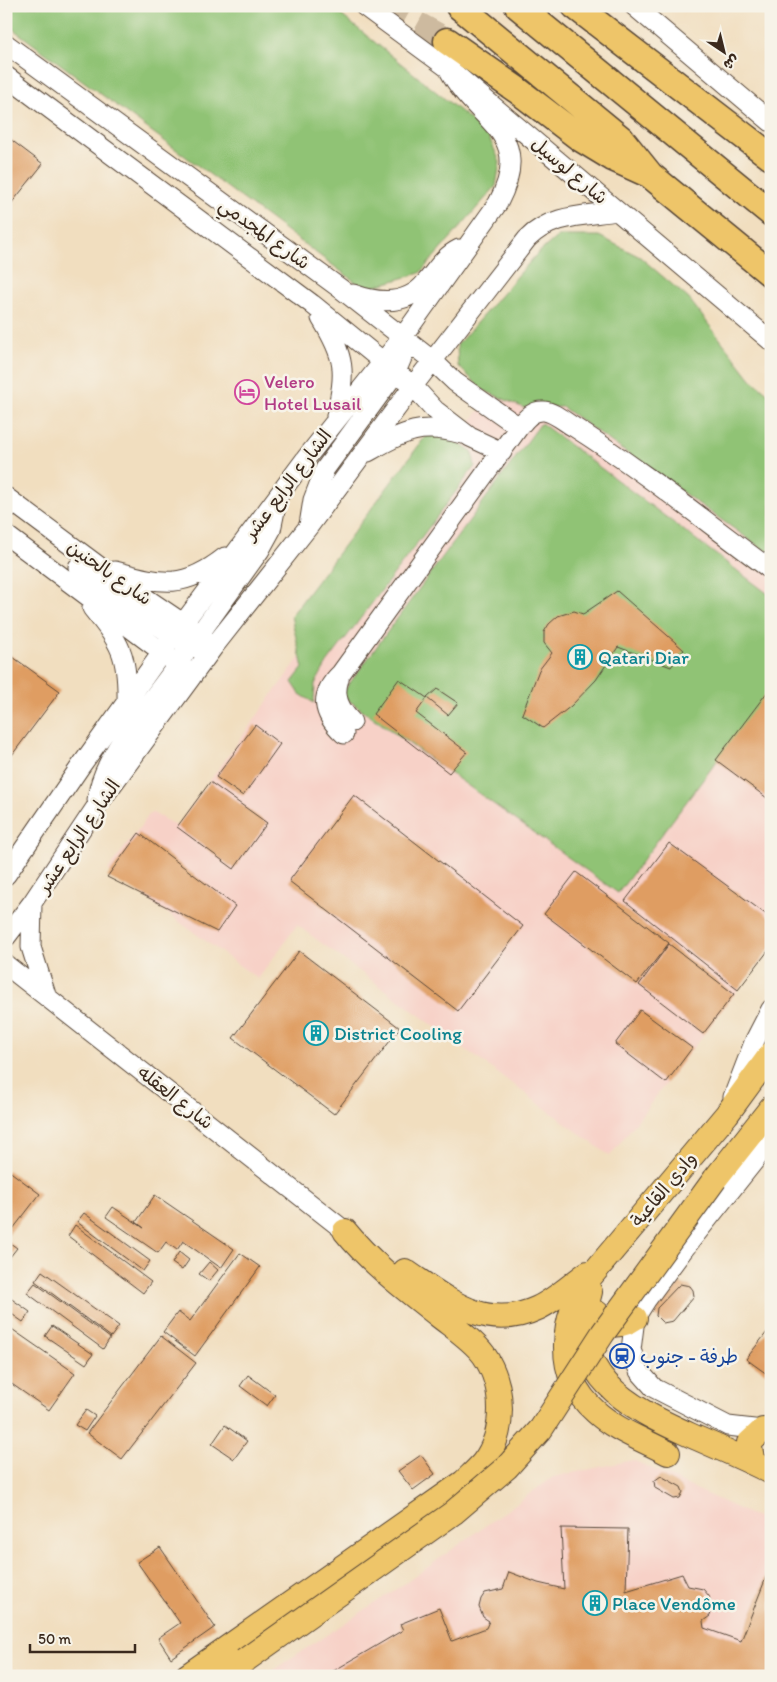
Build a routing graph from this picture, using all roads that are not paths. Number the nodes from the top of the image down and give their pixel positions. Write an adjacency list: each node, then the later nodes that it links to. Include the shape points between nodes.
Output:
1 (364, 6): 9 (street, شارع لوسيل)
2 (459, 6): 13 (highway, via 621,139)
3 (518, 6): 15 (highway)
4 (575, 6): 12 (highway)
5 (634, 6): 6 (street)
6 (654, 12): 11 (street)
7 (447, 41): 13 (highway, via 580,138)
8 (6, 44): 18 (street, شارع المجدمي)
9 (448, 68): 14 (street, شارع لوسيل); 16 (street, الشارع الرابع عشر, via 466,97 500,132 512,159 506,186)
10 (6, 76): 19 (street, شارع المجدمي)
11 (771, 122)
12 (771, 157)
13 (650, 175): 17 (highway)
14 (617, 211): 21 (street, شارع لوسيل); 22 (street, الشارع الرابع عشر, via 552,221 534,231)
15 (771, 213)
16 (469, 244): 18 (street, via 445,258 419,290 400,299 366,299); 20 (street, الشارع الرابع عشر)
17 (771, 274)
18 (341, 289): 20 (street, شارع المجدمي)
19 (312, 304): 23 (street, شارع المجدمي); 25 (street, via 332,336 343,363 344,381)
20 (402, 338): 22 (street, شارع المجدمي); 23 (street, الشارع الرابع عشر)
21 (771, 342)
22 (433, 361): 24 (street, الشارع الرابع عشر); 26 (street, شارع المجدمي, via 455,382)
23 (389, 366): 24 (street, شارع المجدمي); 25 (street, الشارع الرابع عشر); 33 (street, via 324,469 313,500)
24 (413, 386): 27 (street, شارع المجدمي, via 435,410); 29 (street, الشارع الرابع عشر)
25 (336, 420): 30 (street, الشارع الرابع عشر)
26 (519, 427): 28 (street); 37 (street, via 535,412 553,414)
27 (470, 437): 28 (street, شارع المجدمي); 29 (street, via 443,429 424,428 393,438)
28 (502, 452): 44 (street, via 329,687 325,705 330,719)
29 (362, 455): 33 (street, الشارع الرابع عشر)
30 (279, 494): 35 (street, الشارع الرابع عشر); 39 (street, via 271,530 260,550)
31 (6, 497): 36 (street, شارع بالحنين)
32 (6, 513): 39 (street)
33 (309, 526): 40 (street, الشارع الرابع عشر)
34 (6, 536): 38 (street, شارع بالحنين)
35 (241, 544): 36 (street, via 208,570 180,582 152,580); 39 (street, الشارع الرابع عشر)
36 (100, 567): 39 (street, شارع بالحنين)
37 (771, 570)
38 (79, 591): 39 (street, شارع بالحنين); 43 (street, via 120,646 127,674)
39 (183, 640): 40 (street, via 202,649); 41 (street); 42 (street); 43 (street, الشارع الرابع عشر)
40 (215, 646): 42 (street, الشارع الرابع عشر)
41 (178, 663): 42 (street); 45 (street, via 111,758 101,781)
42 (193, 675): 45 (street, الشارع الرابع عشر)
43 (127, 702): 46 (street, الشارع الرابع عشر)
44 (348, 728)
45 (96, 807): 49 (street, الشارع الرابع عشر)
46 (22, 854): 47 (street); 48 (street, الشارع الرابع عشر)
47 (6, 867)
48 (6, 875)
49 (32, 903): 50 (street, الشارع الرابع عشر); 53 (street, via 31,947)
50 (6, 937)
51 (6, 965): 53 (street, شارع العقله)
52 (6, 980): 53 (street)
53 (46, 995): 59 (street, شارع العقله)
54 (771, 1009): 57 (street, وادي القاعية)
55 (771, 1054): 57 (main road, وادي القاعية)
56 (771, 1108): 66 (main road, وادي القاعية, bridge, via 603,1333 541,1428 507,1467 453,1513)
57 (726, 1114): 60 (main road, وادي القاعية)
58 (771, 1140): 61 (street)
59 (344, 1231): 60 (main road, via 459,1306 485,1317 512,1317 538,1308); 65 (main road, via 370,1258 484,1355 496,1380 500,1408 497,1435 484,1462 464,1482)
60 (600, 1265): 61 (main road, via 594,1299 600,1318 617,1325); 63 (main road, via 576,1299 567,1325 566,1352 572,1378 594,1411); 64 (main road, via 587,1302 585,1320 591,1358 600,1377 614,1393 652,1418)
61 (635, 1318): 62 (street, via 631,1350 633,1361 654,1388 728,1426)
62 (767, 1431): 64 (main road, via 749,1443)
63 (668, 1453)
64 (762, 1467)
65 (187, 1676)
66 (221, 1676)

